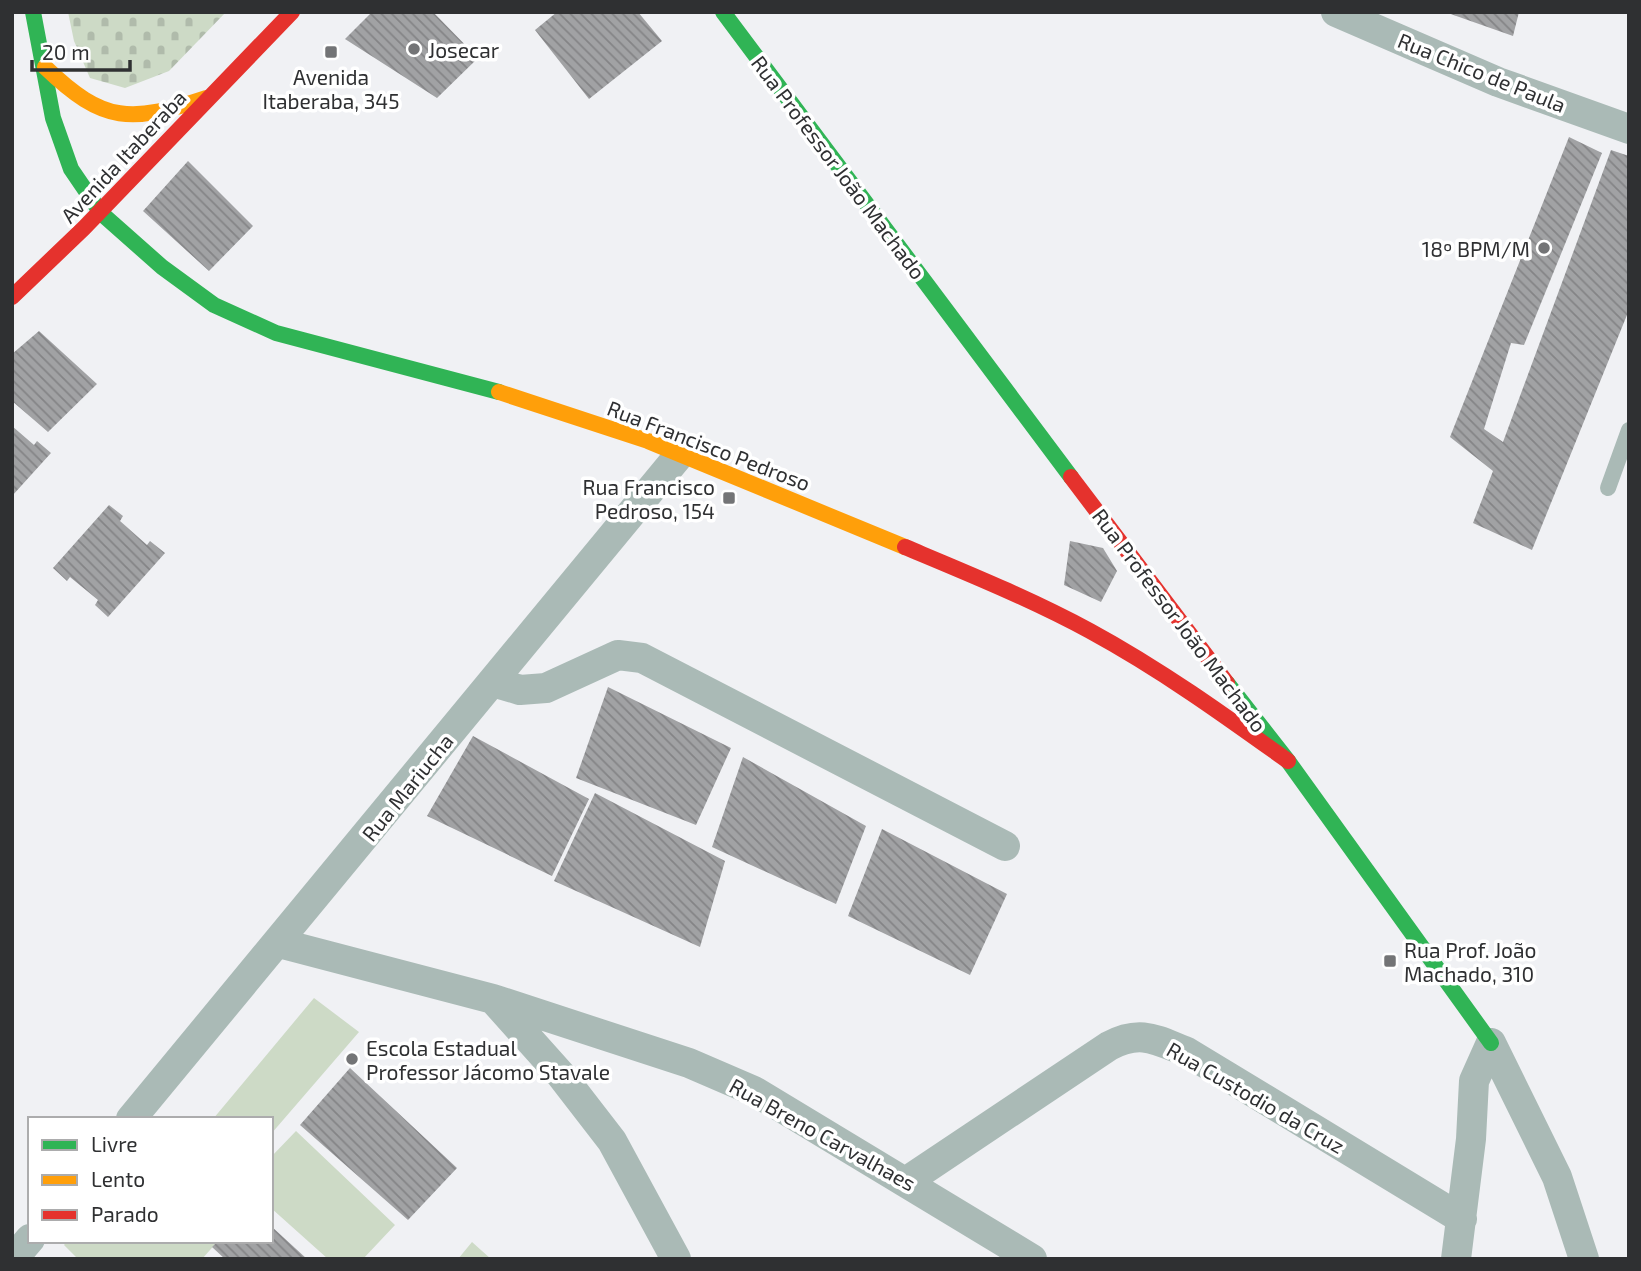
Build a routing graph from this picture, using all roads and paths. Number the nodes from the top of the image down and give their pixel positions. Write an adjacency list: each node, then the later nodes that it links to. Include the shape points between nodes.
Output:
1 (33, 12): 5 (street, Rua Francisco Pedroso)
2 (292, 12): 6 (street, Avenida Itaberaba)
3 (723, 12): 16 (street, Rua Professor João Machado, via 1162,611)
4 (1336, 12): 7 (street, Rua Chico de Paula, via 1498,82)
5 (45, 67): 6 (street, via 69,92 101,111 127,116 166,112); 8 (street, Rua Francisco Pedroso, via 51,115 62,151 77,183)
6 (208, 97): 8 (street, Avenida Itaberaba)
7 (1629, 129)
8 (101, 213): 9 (street, Avenida Itaberaba); 11 (street, Rua Francisco Pedroso, via 225,311 275,333 464,382)
9 (12, 297)
10 (1629, 429): 12 (lane)
11 (681, 453): 14 (street, Rua Francisco Pedroso, via 1010,592); 15 (street, Rua Mariucha)
12 (1608, 488)
13 (1133, 636): 14 (street)
14 (1112, 643): 16 (street, Rua Francisco Pedroso, via 1195,694)
15 (493, 682): 17 (street, via 520,690 546,688 618,655 642,658); 18 (street, Rua Mariucha)
16 (1288, 761): 20 (street, Rua Professor João Machado)
17 (1005, 846)
18 (279, 943): 19 (street, Rua Breno Carvalhaes); 21 (street, Rua Mariucha)
19 (493, 999): 22 (street, Rua Breno Carvalhaes, via 631,1042 754,1091); 26 (street, via 612,1141)
20 (1491, 1043): 23 (street, via 1474,1081); 29 (street, Rua Professor João Machado, via 1556,1177)
21 (133, 1117)
22 (907, 1181): 23 (street, Rua Custodio da Cruz, via 1109,1046 1127,1036 1147,1036 1187,1052); 27 (street, Rua Breno Carvalhaes)
23 (1462, 1219): 28 (street)
24 (28, 1240): 25 (street)
25 (13, 1259)
26 (676, 1259)
27 (1032, 1259)
28 (1456, 1259)
29 (1584, 1259)

